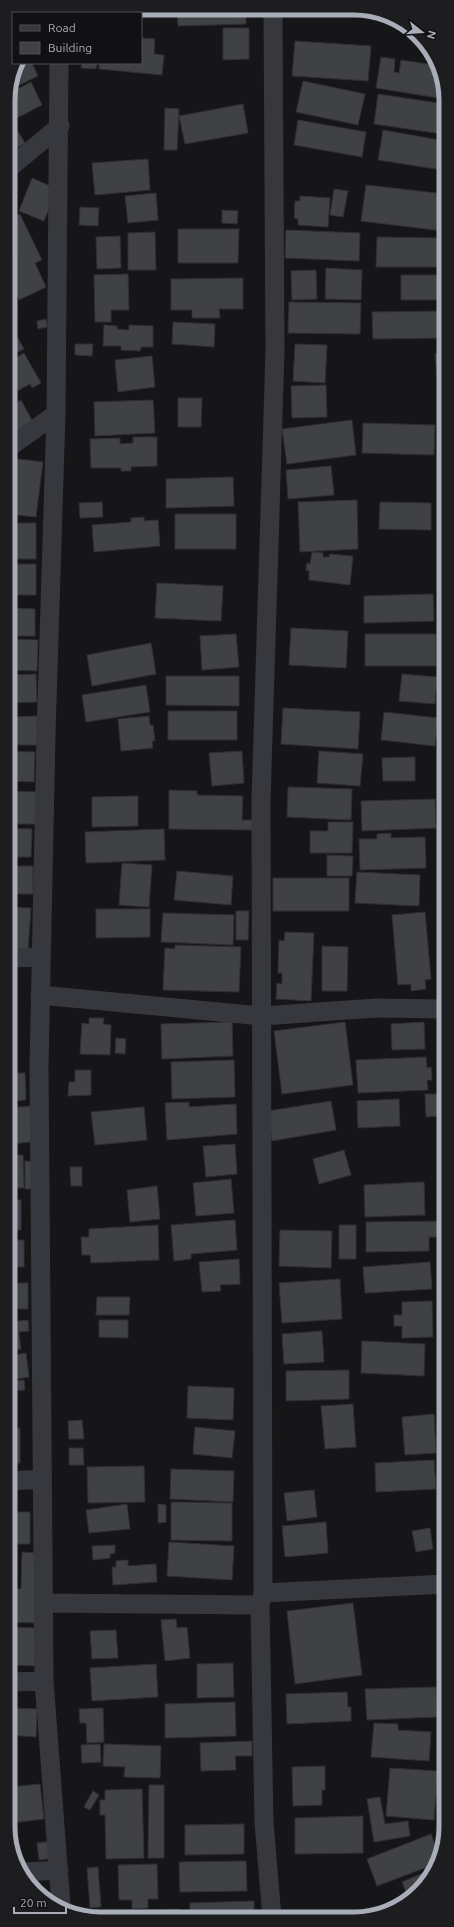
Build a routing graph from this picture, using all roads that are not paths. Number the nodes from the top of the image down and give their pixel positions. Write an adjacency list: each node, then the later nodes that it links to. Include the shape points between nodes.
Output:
1 (273, 15): 11 (street, via 275,351 261,800)
2 (60, 64): 3 (street)
3 (60, 126): 4 (street); 5 (street)
4 (15, 163)
5 (56, 414): 6 (street); 7 (street)
6 (15, 443)
7 (41, 957): 8 (street); 9 (street)
8 (15, 958)
9 (40, 995): 11 (street); 12 (street)
10 (439, 1009): 11 (street, via 376,1008)
11 (262, 1016): 15 (street)
12 (42, 1479): 13 (street); 16 (street)
13 (15, 1481)
14 (439, 1585): 15 (street)
15 (262, 1599): 16 (street); 22 (street, via 264,1822)
16 (44, 1603): 17 (street)
17 (44, 1681): 18 (street); 19 (street)
18 (15, 1682)
19 (59, 1870): 20 (street); 21 (street)
20 (27, 1872)
21 (61, 1903)
22 (272, 1912)

